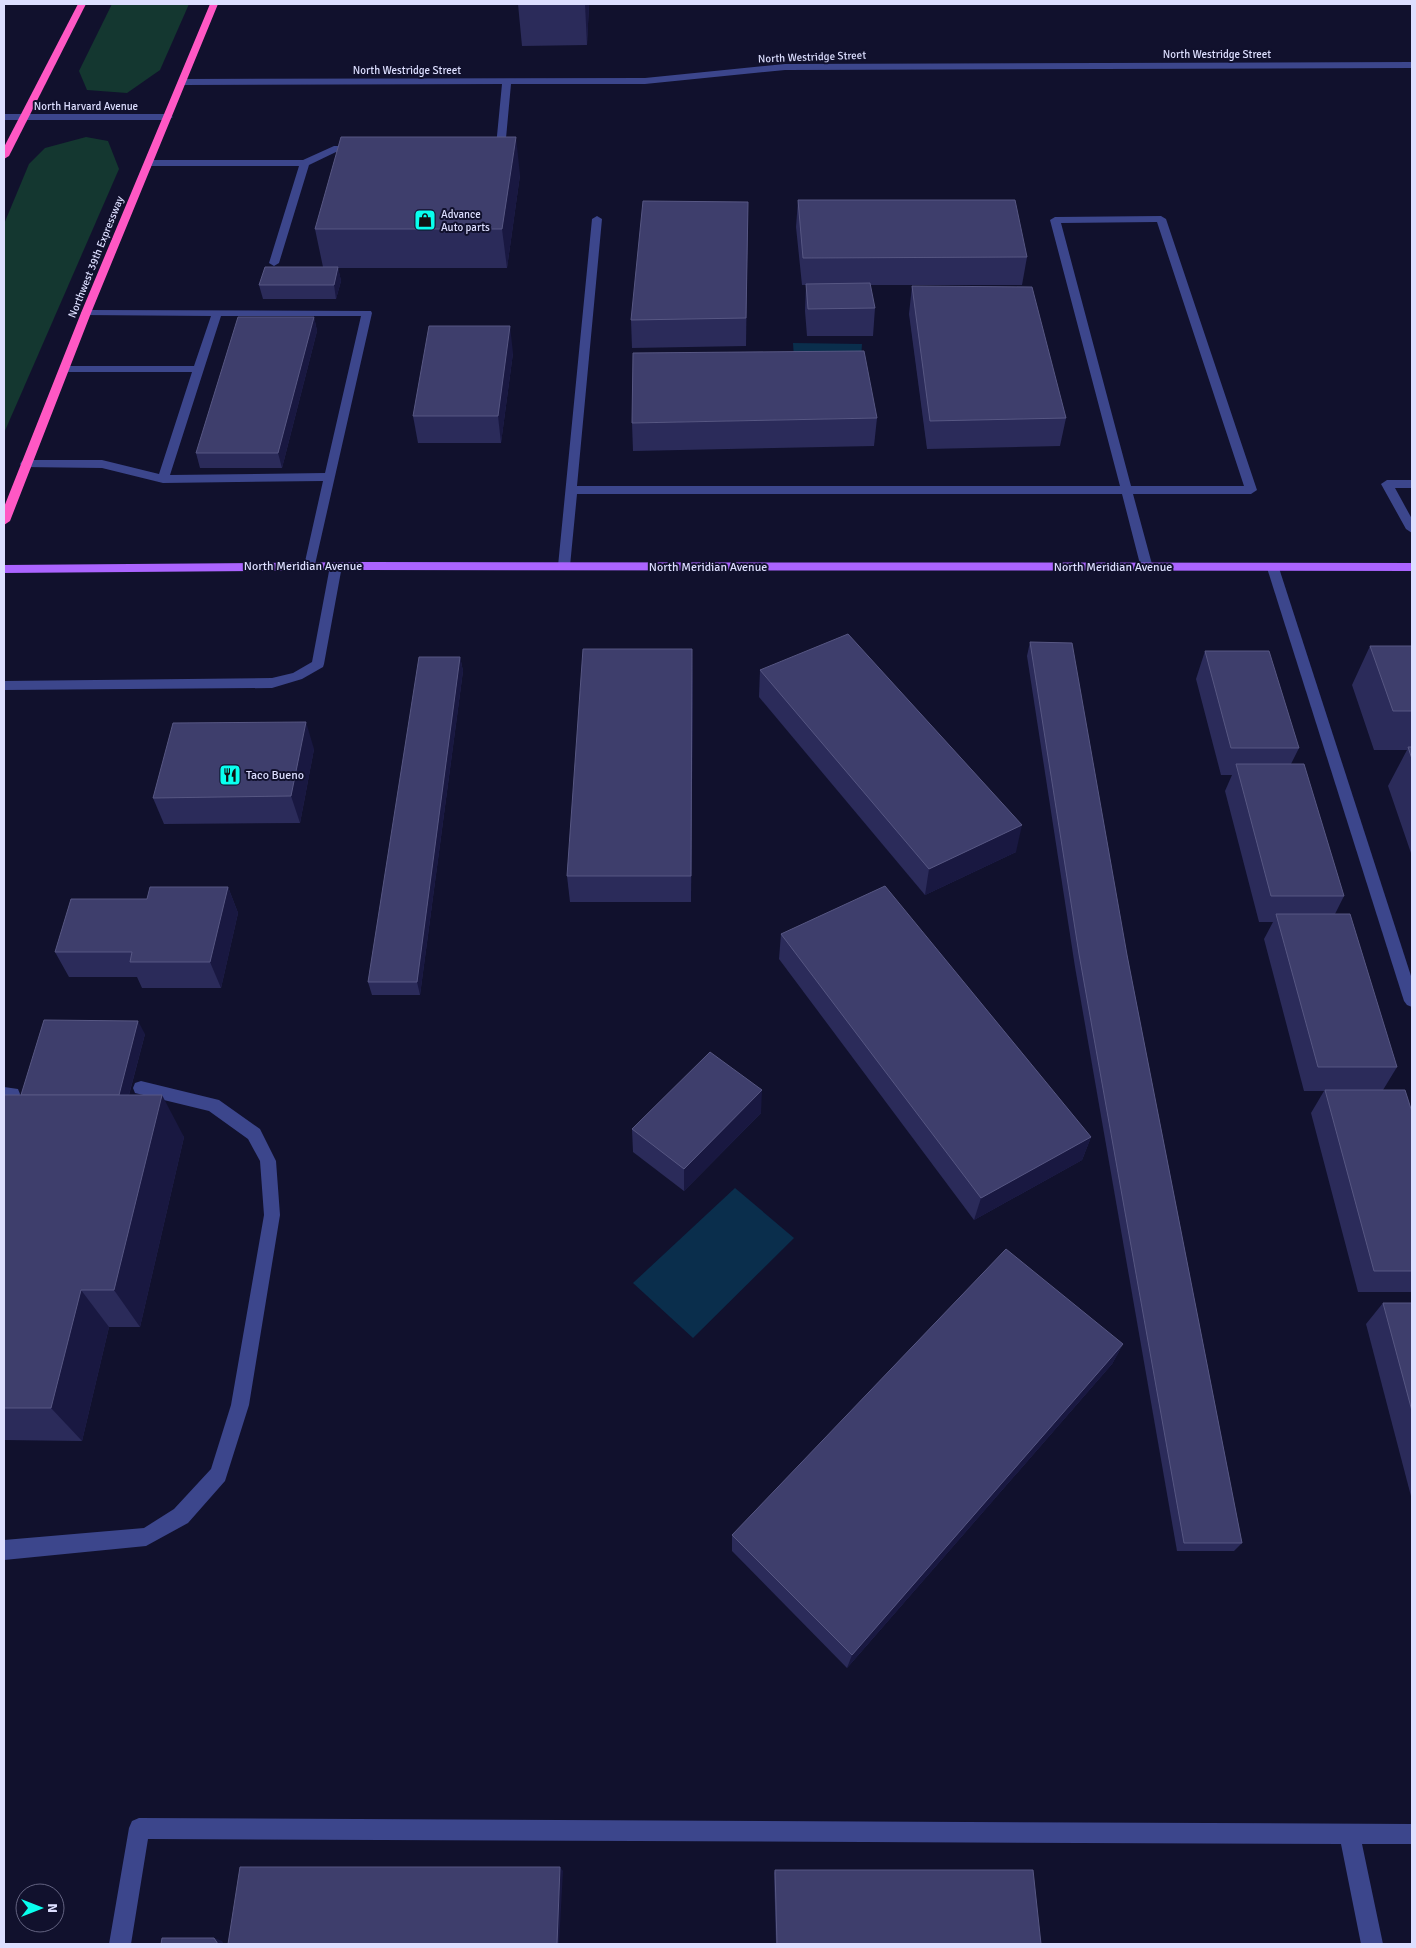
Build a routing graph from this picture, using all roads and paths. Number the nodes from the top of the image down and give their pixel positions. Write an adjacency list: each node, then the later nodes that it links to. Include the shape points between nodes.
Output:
1 (82, 4): 7 (highway)
2 (214, 4): 5 (highway, Northwest 39th Expressway)
3 (1412, 65): 4 (street, North Westridge Street, via 785,66 645,81)
4 (508, 81): 5 (street, North Westridge Street); 10 (street, via 500,148)
5 (182, 82): 8 (highway, Northwest 39th Expressway)
6 (4, 117): 7 (street, North Harvard Avenue)
7 (24, 117): 8 (street, North Harvard Avenue); 11 (highway)
8 (168, 117): 12 (highway, Northwest 39th Expressway)
9 (373, 148): 13 (street, via 334,148)
10 (480, 148)
11 (4, 156)
12 (148, 162): 13 (street); 16 (highway, Northwest 39th Expressway)
13 (305, 162): 15 (street)
14 (596, 219): 24 (street)
15 (274, 263)
16 (86, 313): 17 (street); 18 (highway, Northwest 39th Expressway)
17 (217, 313): 19 (street); 21 (street, via 367,313)
18 (64, 369): 19 (street); 20 (highway, Northwest 39th Expressway)
19 (198, 369): 22 (street)
20 (26, 464): 22 (street, via 102,464); 26 (highway, Northwest 39th Expressway)
21 (330, 477): 22 (street); 28 (street)
22 (163, 479)
23 (1412, 484): 27 (street, via 1388,484)
24 (571, 490): 25 (street); 30 (street)
25 (1126, 490): 25 (street, via 1078,307 1055,220 1161,219 1251,490); 32 (street)
26 (4, 521)
27 (1412, 529)
28 (310, 566): 29 (main road, North Meridian Avenue); 34 (main road, North Meridian Avenue)
29 (336, 566): 30 (main road, North Meridian Avenue); 35 (street, via 318,664 297,676 272,683)
30 (564, 566): 32 (main road, North Meridian Avenue)
31 (1412, 567): 33 (main road, North Meridian Avenue)
32 (1147, 568): 33 (main road, North Meridian Avenue)
33 (1273, 568): 36 (street)
34 (4, 569)
35 (4, 686)
36 (1412, 1001)
37 (142, 1088): 38 (street, via 212,1105 254,1134 268,1161 272,1215 240,1405 218,1474 181,1516 146,1537)
38 (4, 1550)
39 (1349, 1834): 40 (street); 41 (street, via 139,1828); 42 (street)
40 (1412, 1834)
41 (120, 1944)
42 (1372, 1944)

